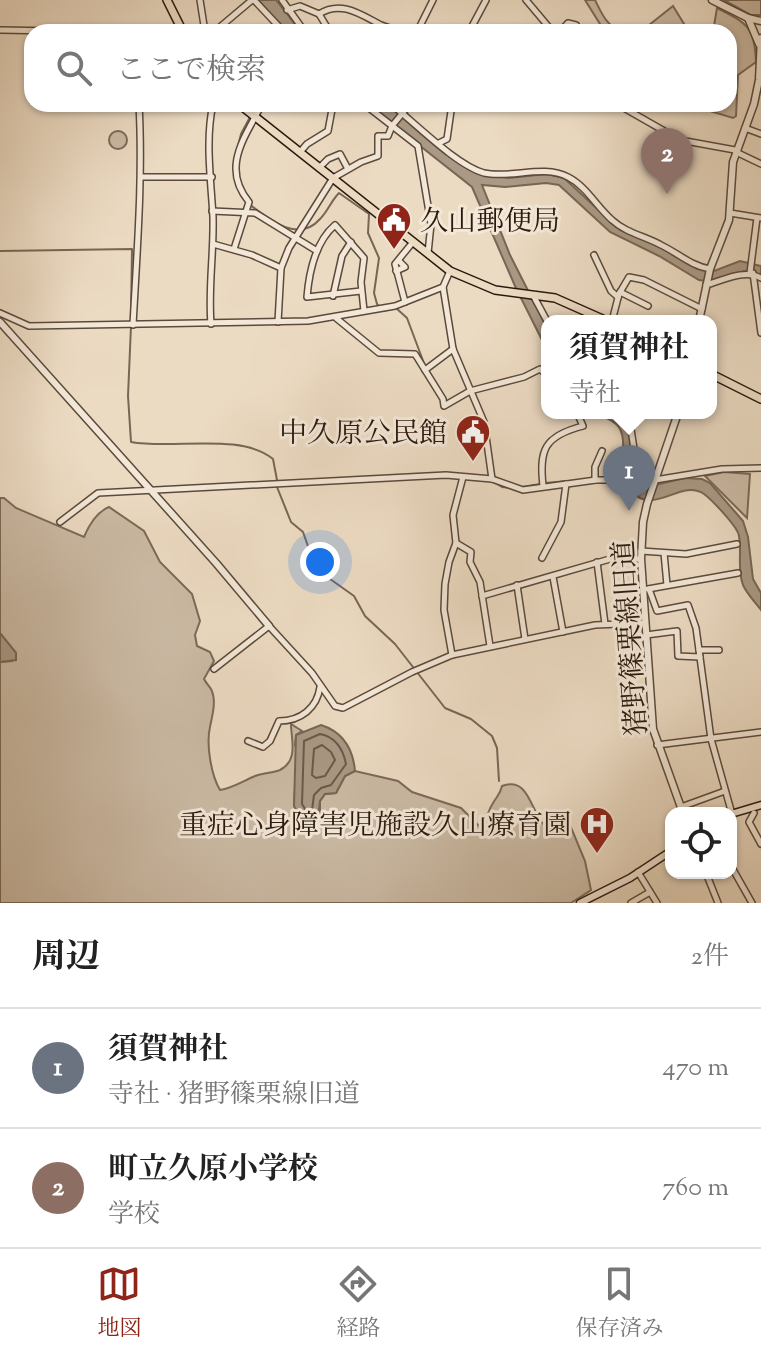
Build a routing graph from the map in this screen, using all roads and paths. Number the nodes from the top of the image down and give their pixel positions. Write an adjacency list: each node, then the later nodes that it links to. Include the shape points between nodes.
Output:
1 (167, 0): 13 (main road)
2 (200, 0): 14 (street)
3 (253, 0): 15 (street); 16 (street)
4 (282, 0): 9 (street)
5 (433, 0): 20 (street)
6 (486, 0): 21 (street)
7 (526, 0): 22 (street)
8 (712, 0): 11 (street)
9 (287, 10): 10 (street, via 300,6); 17 (street)
10 (319, 14): 18 (street); 19 (street, via 337,4 354,7)
11 (748, 18): 12 (street); 25 (street)
12 (761, 21)
13 (179, 24)
14 (204, 24)
15 (224, 24)
16 (276, 24)
17 (298, 24)
18 (325, 24)
19 (380, 24)
20 (423, 24)
21 (473, 24)
22 (546, 24)
23 (0, 30): 24 (street)
24 (24, 30)
25 (760, 42): 26 (street)
26 (758, 104): 38 (street)
27 (139, 112): 46 (street)
28 (212, 112): 47 (street)
29 (248, 112): 36 (main road)
30 (258, 112): 36 (street)
31 (332, 112): 42 (street, via 328,131)
32 (374, 112): 37 (street)
33 (451, 112): 40 (street, via 447,139)
34 (636, 112): 41 (street, via 680,140)
35 (402, 113): 37 (street); 40 (street)
36 (255, 118): 42 (main road); 50 (street, via 238,155)
37 (392, 126): 45 (street, via 388,136 378,136 378,156); 59 (street, via 418,146 431,224)
38 (745, 128): 39 (street); 41 (street)
39 (761, 132)
40 (439, 143): 62 (street, via 484,173 566,176 624,229)
41 (735, 151): 43 (street); 51 (street)
42 (299, 153): 44 (main road)
43 (761, 164)
44 (319, 168): 45 (street, via 340,154); 48 (main road)
45 (348, 169): 48 (street)
46 (142, 177): 47 (street); 85 (street)
47 (212, 177): 49 (street)
48 (333, 178): 53 (street); 55 (main road)
49 (212, 211): 50 (street); 56 (street)
50 (248, 211): 53 (street); 57 (street)
51 (730, 213): 52 (street); 62 (street)
52 (759, 218): 64 (street)
53 (295, 239): 58 (street); 61 (street)
54 (351, 242): 58 (street, via 335,225); 68 (street, via 365,261); 71 (street, via 342,256)
55 (413, 242): 59 (main road); 72 (street, via 395,264)
56 (213, 244): 57 (street); 84 (street)
57 (234, 249): 61 (street)
58 (317, 251): 71 (street, via 307,297)
59 (428, 254): 63 (main road)
60 (594, 255): 69 (street, via 611,291)
61 (281, 268): 83 (street)
62 (710, 270): 66 (street)
63 (450, 271): 67 (street); 70 (main road, via 482,285)
64 (751, 273): 65 (street); 66 (street); 86 (street)
65 (761, 278)
66 (707, 284): 74 (street)
67 (443, 287): 72 (street); 87 (street)
68 (361, 291): 71 (street); 75 (street)
69 (619, 294): 73 (street); 74 (street, via 629,277); 79 (street)
70 (533, 295): 77 (street); 78 (main road, via 569,302)
71 (333, 296)
72 (405, 302): 75 (street)
73 (648, 306)
74 (702, 309): 80 (street)
75 (364, 311): 81 (street)
76 (0, 313): 85 (street, via 29,326)
77 (544, 315)
78 (596, 315)
79 (611, 315)
80 (700, 315)
81 (336, 318): 83 (street); 88 (street, via 379,353 415,354)
82 (0, 322): 105 (street)
83 (278, 322): 84 (street)
84 (211, 324): 85 (street)
85 (133, 325)
86 (761, 333)
87 (453, 349): 88 (street); 91 (street)
88 (425, 370): 91 (street, via 444,406)
89 (541, 370): 91 (street)
90 (717, 377): 92 (main road)
91 (470, 391): 99 (street, via 484,422)
92 (761, 399)
93 (582, 419): 104 (street, via 583,426 545,448)
94 (626, 419): 102 (street, via 634,436)
95 (676, 419): 101 (street, 猪野篠栗線旧道)
96 (602, 451): 100 (street)
97 (761, 468): 101 (street)
98 (463, 477): 99 (street); 105 (street); 107 (street, via 453,515)
99 (492, 479): 104 (street, via 521,489)
100 (595, 480): 102 (street); 103 (street)
101 (655, 480): 102 (street); 110 (street, 猪野篠栗線旧道)
102 (639, 481)
103 (566, 484): 104 (street); 111 (street, via 561,522)
104 (543, 486)
105 (150, 489): 106 (street, via 98,493); 121 (street)
106 (60, 522)
107 (456, 543): 118 (street, via 471,552); 128 (street, via 444,610)
108 (737, 544): 109 (street)
109 (664, 553): 110 (street); 116 (street)
110 (641, 555): 112 (street); 117 (street, 猪野篠栗線旧道)
111 (542, 558)
112 (597, 562): 114 (street); 120 (street)
113 (738, 573): 116 (street)
114 (553, 577): 115 (street); 122 (street)
115 (517, 585): 118 (street); 124 (street)
116 (667, 585): 117 (street)
117 (646, 589): 119 (street, 猪野篠栗線旧道); 127 (street, via 657,611 688,605)
118 (482, 596): 125 (street)
119 (645, 623): 120 (street); 123 (street, 猪野篠栗線旧道)
120 (605, 624): 122 (street)
121 (269, 626): 129 (street); 130 (street)
122 (563, 632): 124 (street)
123 (646, 635): 127 (street, via 677,631 678,656); 134 (street, 猪野篠栗線旧道)
124 (525, 639): 125 (street)
125 (490, 646): 128 (street)
126 (719, 650): 127 (street)
127 (699, 654): 132 (street)
128 (452, 655): 130 (street, via 343,708 335,706)
129 (214, 669)
130 (321, 686): 133 (street, via 315,706 292,721 279,721 263,747)
131 (761, 732): 132 (street)
132 (711, 739): 134 (street); 135 (street)
133 (248, 741)
134 (657, 745): 137 (street, 猪野篠栗線旧道)
135 (725, 791): 138 (street); 139 (street)
136 (761, 805): 140 (street)
137 (681, 807)
138 (689, 807)
139 (729, 807)
140 (737, 812)
141 (754, 813): 142 (street, via 749,822)
142 (760, 840)
143 (665, 855): 144 (street)
144 (638, 872): 147 (street); 148 (street)
145 (737, 877): 152 (street)
146 (708, 879): 151 (street)
147 (650, 892): 149 (street); 150 (street)
148 (580, 903)
149 (631, 903)
150 (657, 903)
151 (718, 903)
152 (752, 903)

